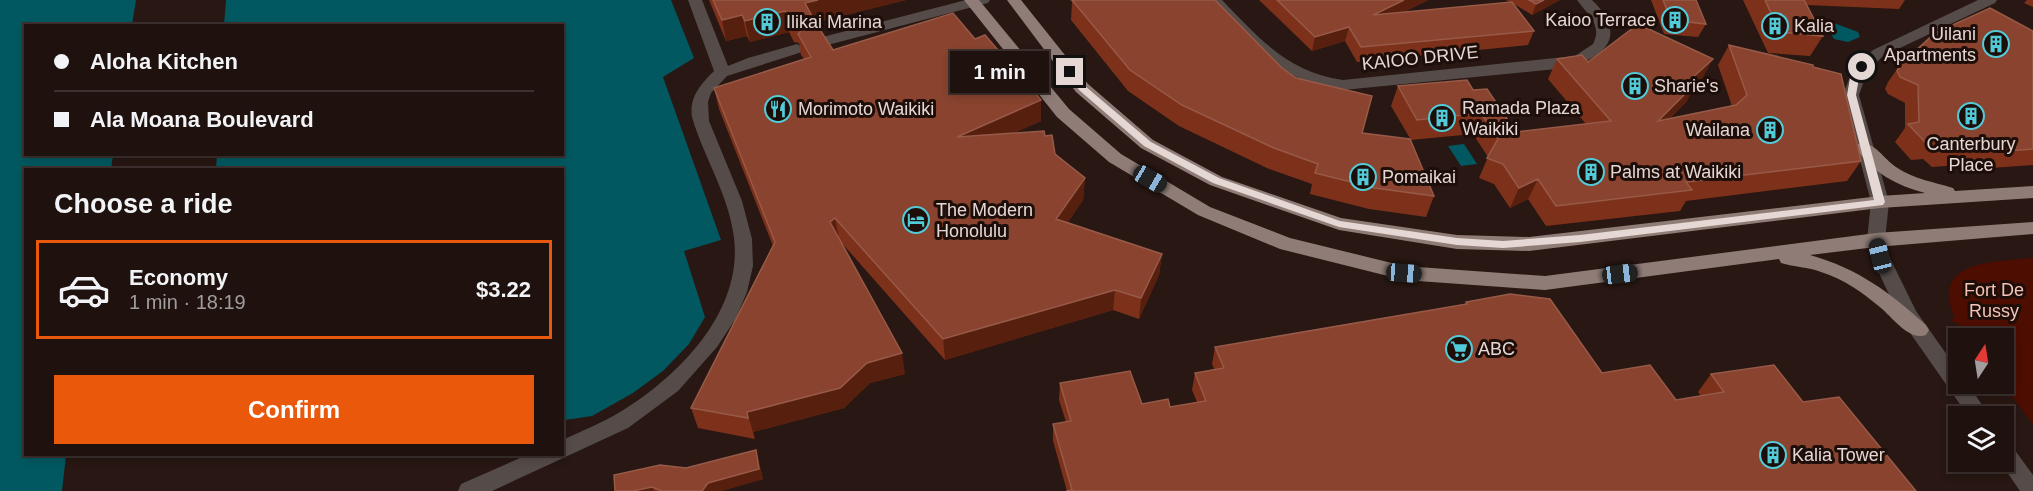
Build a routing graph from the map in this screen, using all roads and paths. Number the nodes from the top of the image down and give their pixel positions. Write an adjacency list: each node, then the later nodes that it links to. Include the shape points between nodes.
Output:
1 (695, 0): 11 (street)
2 (1014, 0): 15 (main road, via 1082,88 1148,144 1216,181 1339,224 1457,242 1529,244)
3 (1214, 0): 4 (street, KAIOO DRIVE, via 1284,68 1311,80 1343,85 1581,59 1598,49 1605,36 1602,20)
4 (1584, 0)
5 (1953, 0): 8 (street)
6 (1990, 0): 8 (street)
7 (976, 1): 9 (street); 18 (main road, via 1063,113 1115,158 1204,211 1286,244 1404,273 1545,283)
8 (1971, 9): 12 (street, via 1887,47 1862,67 1854,78 1851,95)
9 (820, 42)
10 (797, 49): 11 (street)
11 (722, 72): 21 (street, via 704,90 699,115 744,240 744,270 733,303 716,336 667,388 628,418)
12 (1864, 148): 14 (main road, via 1896,178 1924,188); 15 (street)
13 (2033, 192): 14 (main road)
14 (1972, 196): 15 (main road)
15 (1880, 202): 17 (street)
16 (2033, 228): 17 (main road)
17 (1876, 240): 18 (main road); 19 (street, via 1899,300)
18 (1761, 255): 19 (main road, via 1813,261 1842,271 1882,296)
19 (1919, 330): 20 (street)
20 (1972, 406)
21 (564, 449)
22 (548, 456): 24 (street)
23 (2014, 465): 25 (street)
24 (469, 491)
25 (2032, 491)

